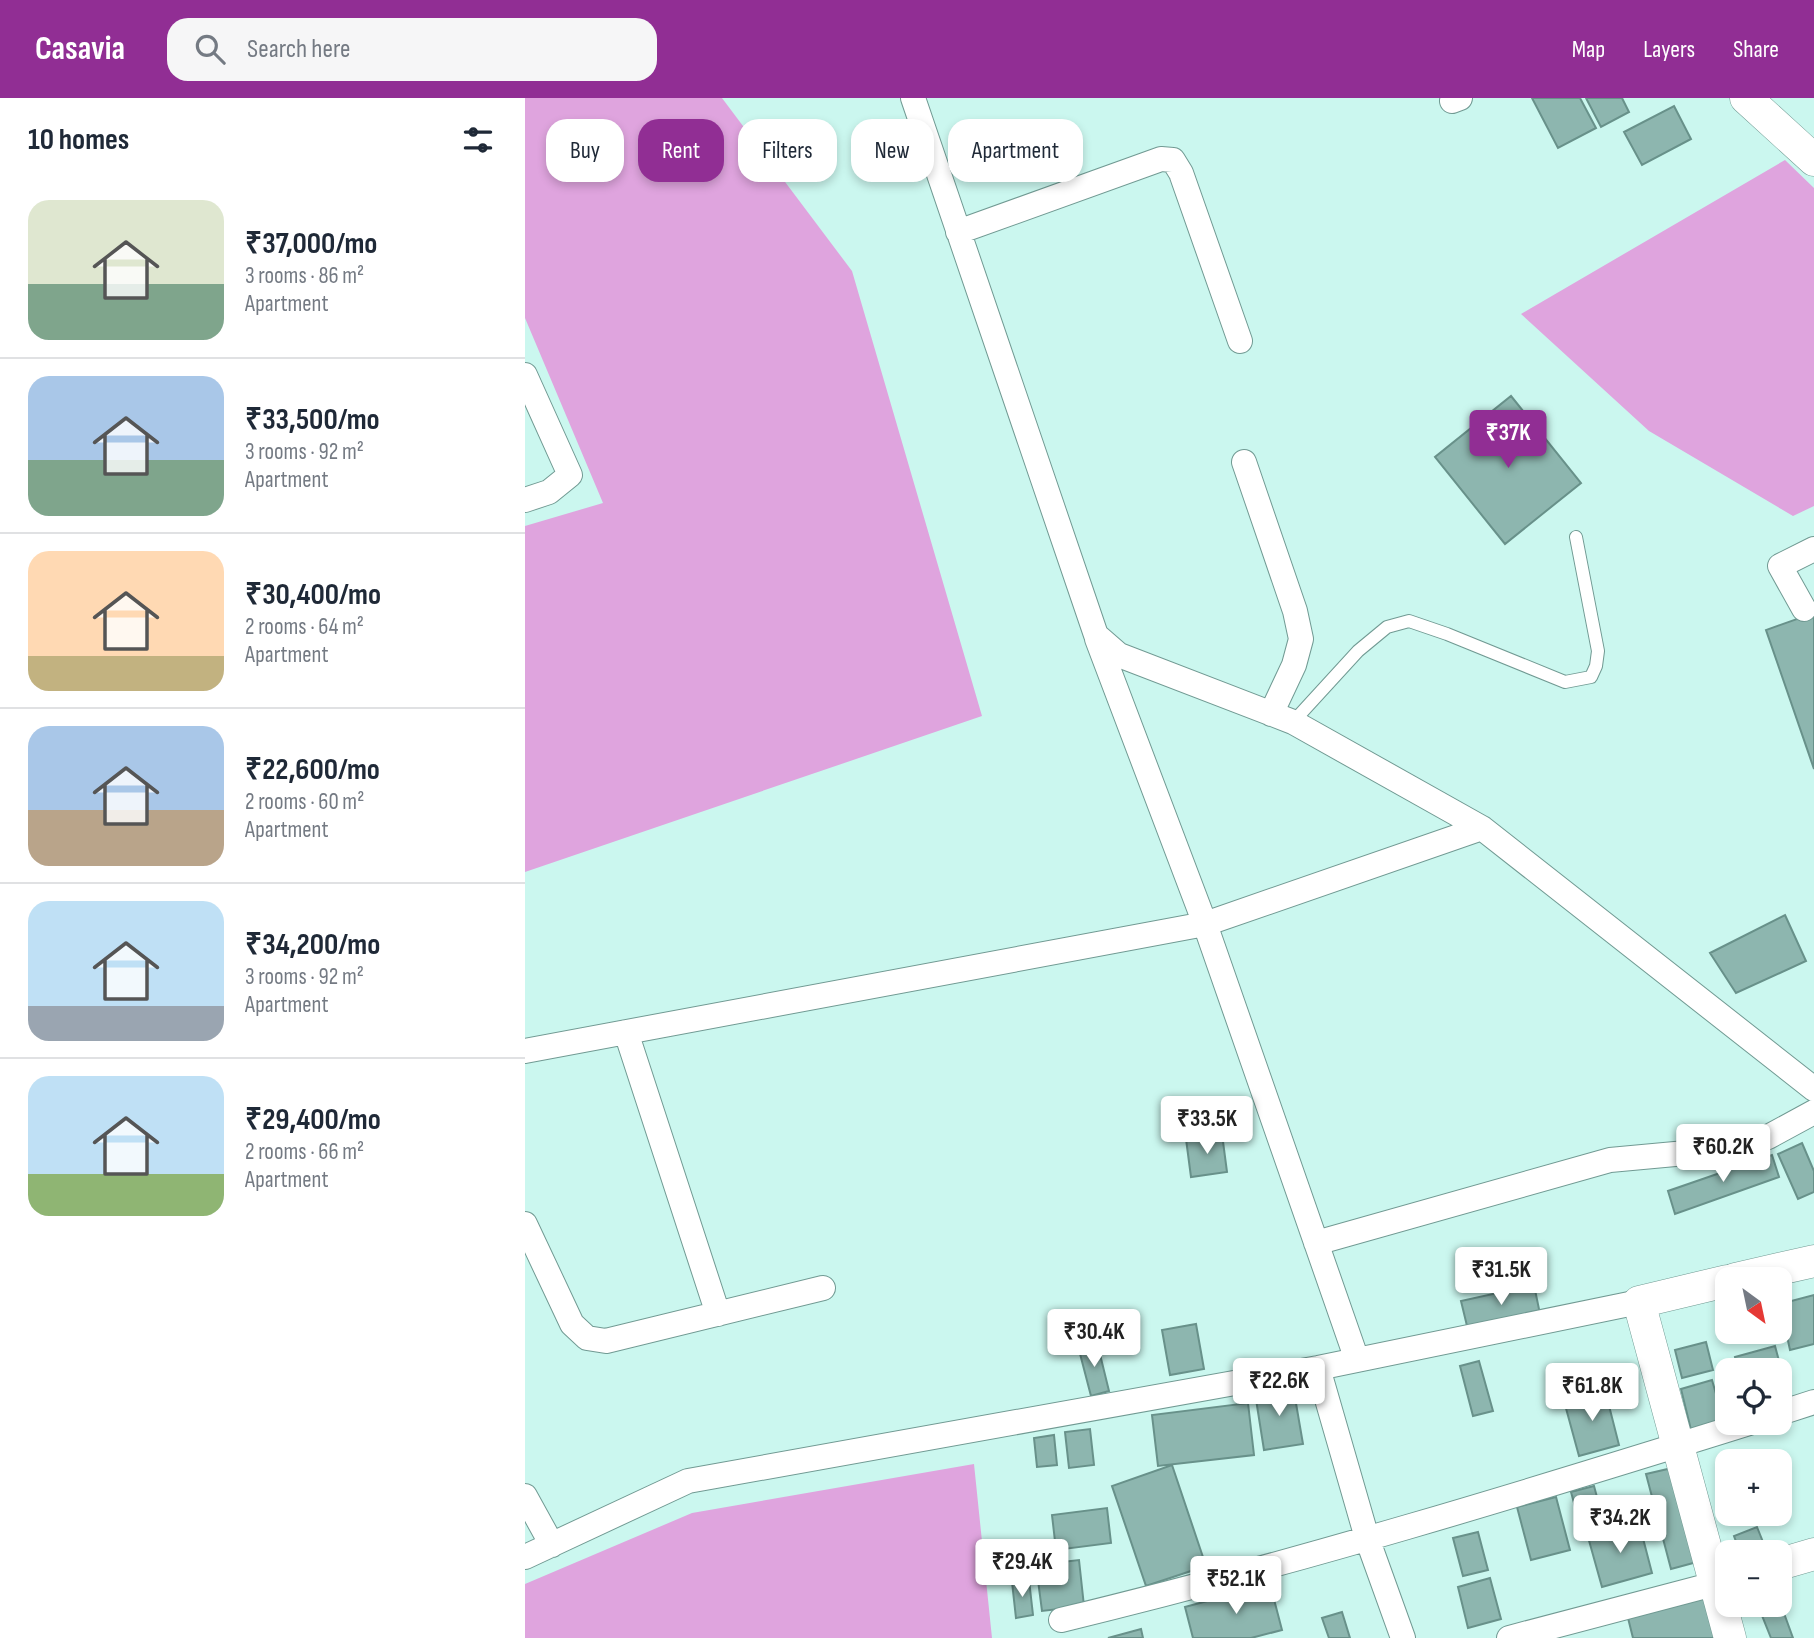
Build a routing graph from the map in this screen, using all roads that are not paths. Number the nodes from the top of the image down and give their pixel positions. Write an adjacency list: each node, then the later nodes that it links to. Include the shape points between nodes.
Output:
1 (913, 98): 4 (street)
2 (1745, 98): 3 (street)
3 (1814, 160)
4 (958, 232): 5 (street, via 1161,159 1173,160); 12 (street)
5 (1240, 341)
6 (525, 375): 8 (street, via 570,475 549,492)
7 (1244, 462): 13 (street, via 1296,611 1301,639)
8 (525, 500)
9 (1576, 537): 13 (lane, via 1598,651 1591,677 1565,682 1409,621 1387,627)
10 (1814, 550): 11 (street, via 1780,566)
11 (1800, 611)
12 (1096, 635): 13 (street, via 1119,655); 15 (street)
13 (1282, 718): 14 (street)
14 (1482, 828): 15 (street); 18 (street)
15 (1205, 924): 16 (street); 21 (street)
16 (626, 1032): 17 (street); 27 (street)
17 (525, 1051)
18 (1814, 1089)
19 (1814, 1112): 21 (street, via 1739,1147 1609,1160)
20 (525, 1224): 27 (street, via 572,1324 587,1338 606,1341)
21 (1316, 1243): 28 (street)
22 (1814, 1261): 23 (street)
23 (1788, 1267)
24 (1715, 1284): 26 (street)
25 (823, 1288): 27 (street)
26 (1639, 1302): 28 (street); 33 (street)
27 (718, 1314)
28 (1357, 1360): 29 (street)
29 (1318, 1368): 35 (street); 36 (street, via 688,1481)
30 (1814, 1402): 31 (street)
31 (1792, 1409)
32 (1715, 1433): 33 (street)
33 (1677, 1445): 35 (street); 40 (street)
34 (525, 1496): 36 (street)
35 (1367, 1538): 43 (street); 44 (street)
36 (552, 1545): 38 (street)
37 (1814, 1554): 39 (street)
38 (525, 1557)
39 (1792, 1560)
40 (1715, 1563)
41 (1715, 1584): 45 (street)
42 (1727, 1617): 46 (street)
43 (1061, 1620)
44 (1403, 1638)
45 (1509, 1638)
46 (1730, 1638)

